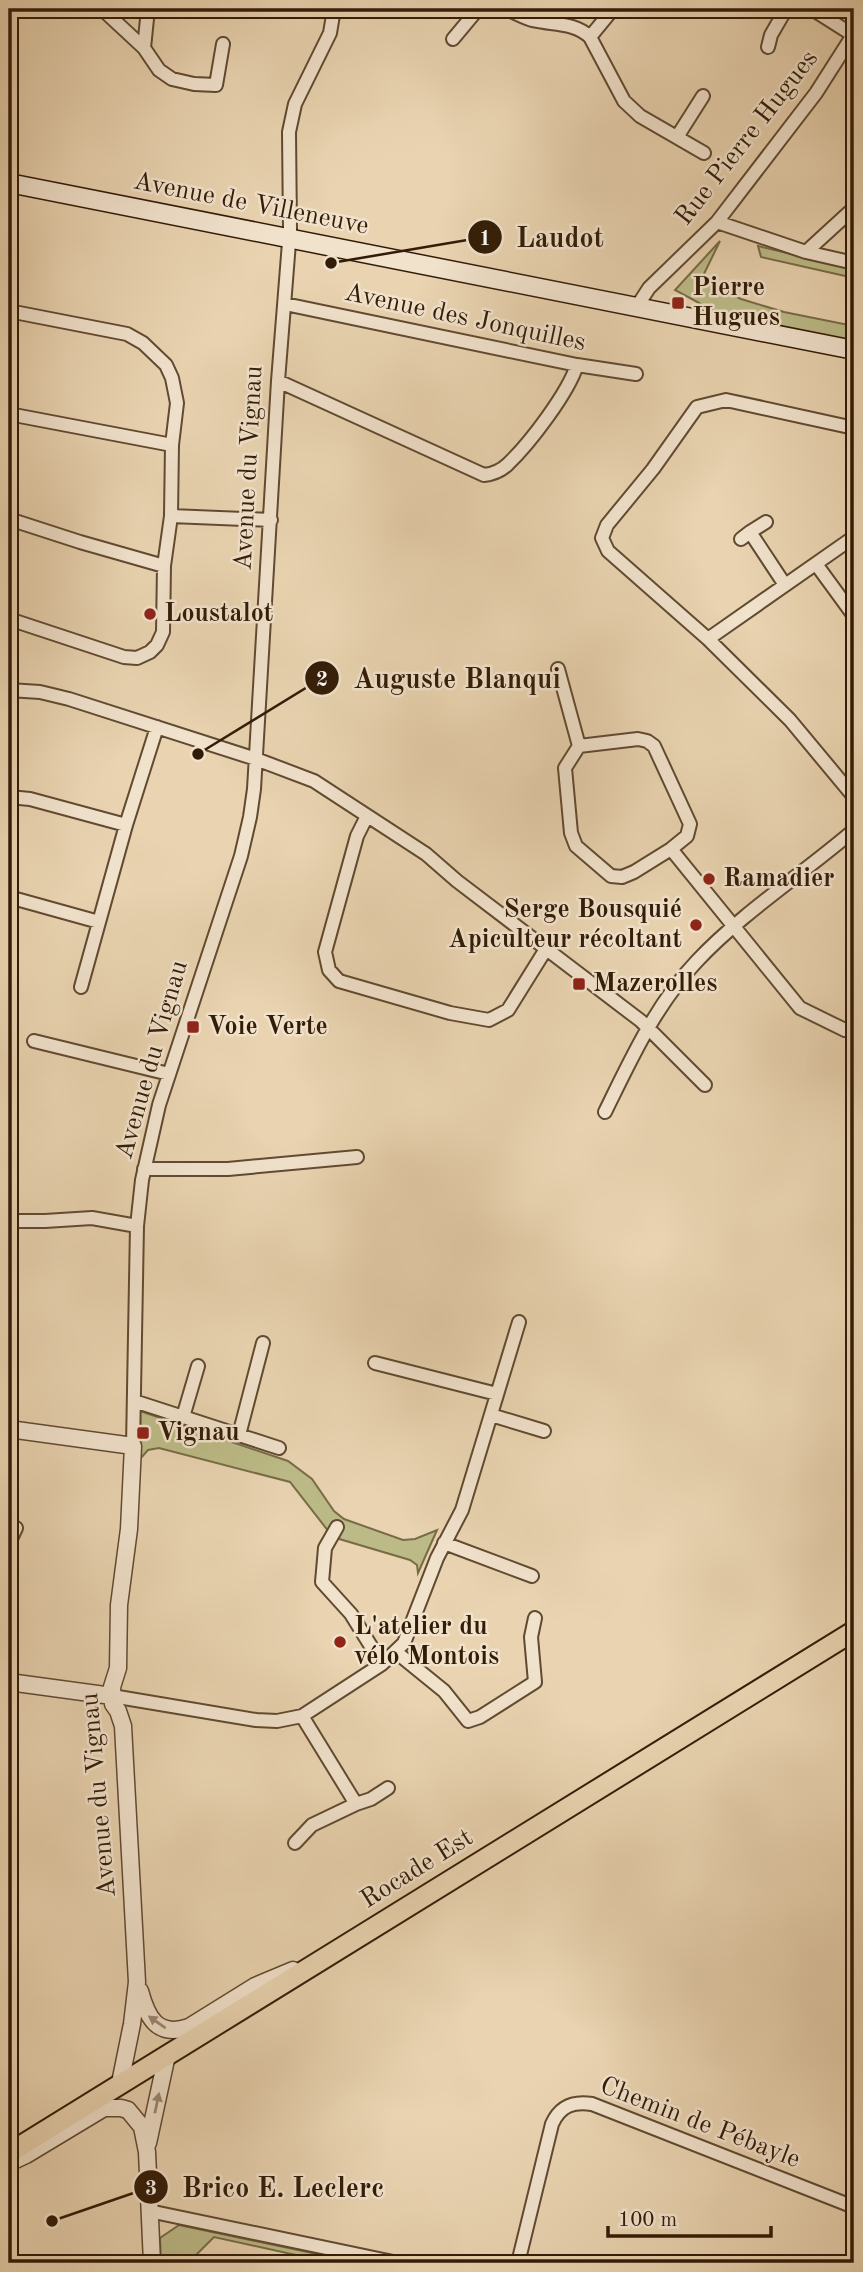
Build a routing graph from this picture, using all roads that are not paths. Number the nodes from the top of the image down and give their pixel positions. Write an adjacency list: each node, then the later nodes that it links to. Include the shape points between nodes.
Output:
1 (102, 9): 13 (street)
2 (148, 9): 13 (street)
3 (334, 9): 20 (street, Avenue du Vignau, via 327,41 305,80 292,117)
4 (478, 9): 10 (street)
5 (507, 9): 9 (street, via 533,20 569,26)
6 (613, 9): 9 (street)
7 (786, 9): 12 (street)
8 (813, 9): 19 (street, Rue Pierre Hugues, via 853,35 816,93)
9 (590, 37): 15 (street, via 624,101)
10 (453, 39)
11 (223, 44): 13 (street, via 216,85 172,79 159,70)
12 (768, 47)
13 (144, 48)
14 (703, 96): 15 (street)
15 (677, 137): 16 (street)
16 (704, 153)
17 (9, 183): 20 (main road, Avenue de Villeneuve)
18 (854, 208): 21 (street)
19 (717, 222): 21 (street); 24 (street, Rue Pierre Hugues, via 649,288)
20 (289, 238): 23 (street, Avenue du Vignau); 24 (main road, Avenue de Villeneuve)
21 (806, 252): 22 (street)
22 (854, 263)
23 (285, 304): 27 (street, Avenue des Jonquilles); 29 (street, Avenue du Vignau)
24 (636, 308): 26 (main road, Avenue de Villeneuve)
25 (9, 311): 32 (street, via 127,334 144,343 172,378 177,403)
26 (854, 350)
27 (578, 365): 28 (street, Avenue des Jonquilles); 29 (street, via 573,380 507,465 484,475)
28 (636, 374)
29 (278, 381): 35 (street, Avenue du Vignau)
30 (9, 414): 32 (street)
31 (854, 428): 43 (street, via 726,400 697,407 607,525 602,538 608,551)
32 (172, 445): 33 (street)
33 (171, 516): 35 (street); 39 (street)
34 (9, 519): 39 (street)
35 (271, 520): 48 (street, Avenue du Vignau)
36 (766, 522): 40 (street, via 745,535)
37 (854, 537): 38 (street)
38 (816, 564): 40 (street); 41 (street)
39 (164, 566): 42 (street, via 163,632 157,645 137,658)
40 (785, 585): 43 (street)
41 (854, 616)
42 (9, 619)
43 (708, 639): 50 (street, via 790,720)
44 (558, 670): 47 (street)
45 (9, 690): 46 (street, via 53,695)
46 (157, 727): 48 (street); 52 (street)
47 (579, 746): 54 (street, via 638,739 654,746 690,824 687,836); 54 (street, via 565,768 576,846 611,876 622,877)
48 (256, 759): 51 (street, via 314,781); 63 (street, Avenue du Vignau, via 241,856)
49 (9, 797): 52 (street)
50 (854, 797)
51 (367, 816): 58 (street, via 426,854); 58 (street, via 357,836 325,952 329,970 339,981 489,1020 508,1010)
52 (126, 825): 56 (street)
53 (854, 830): 57 (street)
54 (671, 849): 57 (street)
55 (9, 897): 56 (street)
56 (99, 922): 59 (street)
57 (733, 927): 60 (street, via 696,962); 61 (street, via 800,1008)
58 (545, 949): 60 (street)
59 (82, 987)
60 (647, 1027): 64 (street); 65 (street)
61 (845, 1030)
62 (34, 1041): 63 (street)
63 (169, 1074): 67 (street, Avenue du Vignau)
64 (705, 1085)
65 (605, 1112)
66 (357, 1157): 67 (street, via 228,1169)
67 (144, 1169): 69 (street, Avenue du Vignau)
68 (9, 1221): 69 (street, via 92,1218)
69 (137, 1226): 75 (street, Avenue du Vignau)
70 (519, 1322): 74 (street)
71 (263, 1343): 80 (street)
72 (375, 1363): 74 (street)
73 (198, 1366): 77 (street)
74 (497, 1394): 76 (street)
75 (134, 1401): 77 (street); 81 (street, Avenue du Vignau)
76 (491, 1415): 79 (street); 86 (street, via 461,1510)
77 (183, 1417): 80 (street)
78 (9, 1430): 81 (street)
79 (544, 1431)
80 (239, 1435): 82 (street)
81 (133, 1446): 93 (street, Avenue du Vignau, via 118,1668)
82 (279, 1448)
83 (337, 1527): 91 (street, via 326,1548 322,1582 351,1614)
84 (16, 1528): 85 (street)
85 (9, 1543)
86 (444, 1543): 87 (street); 90 (street, via 404,1643)
87 (532, 1576)
88 (535, 1618): 90 (street, via 531,1637 535,1682 468,1721 444,1691)
89 (854, 1631): 98 (main road, Rocade Est)
90 (396, 1652): 91 (street)
91 (382, 1664): 94 (street)
92 (9, 1682): 93 (street)
93 (112, 1696): 94 (street, via 256,1720); 99 (street, Avenue du Vignau, via 123,1726)
94 (302, 1716): 96 (street)
95 (388, 1788): 96 (street)
96 (356, 1804): 97 (street, via 312,1825)
97 (295, 1843)
98 (327, 1955): 99 (street, one-way to 99, via 255,1986 180,2030 164,2028 149,2018); 100 (main road, Rocade Est)
99 (137, 1982): 101 (street)
100 (167, 2055): 101 (main road, Rocade Est); 103 (street, one-way to 100)
101 (120, 2083): 102 (main road, Rocade Est)
102 (9, 2152)
103 (146, 2152): 104 (street, via 138,2120 128,2110 112,2107); 106 (street)
104 (9, 2163)
105 (854, 2207): 109 (street, Chemin de Pébayle, via 592,2104 576,2103 560,2110 552,2124)
106 (149, 2211): 107 (street); 108 (street)
107 (152, 2263)
108 (398, 2263)
109 (518, 2263)

